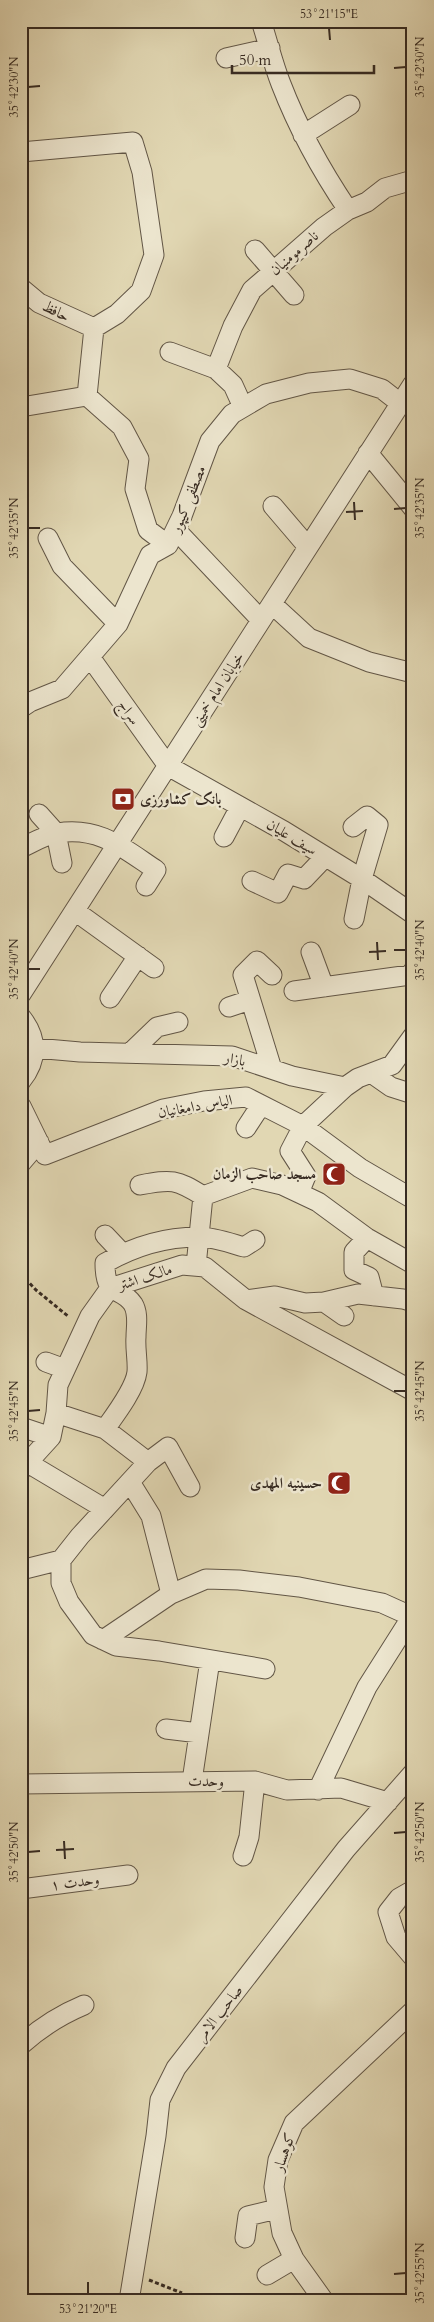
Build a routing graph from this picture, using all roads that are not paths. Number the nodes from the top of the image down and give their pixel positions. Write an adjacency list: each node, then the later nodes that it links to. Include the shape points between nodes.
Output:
1 (261, 21): 2 (street)
2 (270, 48): 3 (street); 5 (street, via 280,83)
3 (226, 58)
4 (350, 105): 5 (street)
5 (303, 134): 8 (street, via 326,179)
6 (21, 152): 13 (street, via 133,142 142,172 154,255 141,291 118,314)
7 (413, 180): 8 (street, ناصرمومنیان, via 386,188 367,202)
8 (348, 210): 10 (street, ناصرمومنیان)
9 (254, 250): 10 (street)
10 (274, 271): 12 (street); 15 (street, ناصرمومنیان, via 233,326)
11 (21, 288): 13 (street, حافظ, via 40,303)
12 (294, 295)
13 (94, 328): 17 (street)
14 (170, 352): 15 (street)
15 (216, 369): 20 (street, via 233,385)
16 (413, 384): 18 (street, خیابان امام خمینی)
17 (87, 396): 19 (street); 24 (street, via 122,427 139,460 135,489 148,530)
18 (400, 403): 20 (street, مصطفی کیپور, via 382,389 350,378 309,383 266,394); 21 (street, خیابان امام خمینی)
19 (21, 407)
20 (243, 407): 24 (street, مصطفی کیپور, via 232,414 210,442)
21 (368, 452): 23 (street); 26 (street, خیابان امام خمینی)
22 (273, 506): 26 (street)
23 (413, 508)
24 (172, 537): 28 (street); 29 (street, مصطفی کیپور, via 150,556)
25 (48, 538): 29 (street, via 62,566)
26 (308, 547): 27 (street, خیابان امام خمینی)
27 (272, 604): 28 (street, خیابان امام خمینی); 31 (street, via 309,638 369,662)
28 (261, 620): 33 (street, خیابان امام خمینی)
29 (118, 624): 30 (street, مصطفی کیپور)
30 (90, 657): 32 (street, مصطفی کیپور, via 62,689); 33 (street, سراج)
31 (413, 673)
32 (21, 708)
33 (168, 766): 34 (street, سیف علیان); 39 (street, خیابان امام خمینی)
34 (240, 807): 38 (street); 41 (street, سیف علیان)
35 (38, 814): 37 (street)
36 (353, 827): 43 (street, via 367,816 378,825)
37 (56, 833): 39 (street, via 95,833); 40 (street); 42 (street)
38 (224, 836)
39 (118, 844): 45 (street, via 156,870); 46 (street, خیابان امام خمینی)
40 (21, 848)
41 (325, 857): 43 (street, سیف علیان); 44 (street, via 304,879 288,874 278,893)
42 (62, 864)
43 (362, 880): 47 (street, سیف علیان); 48 (street)
44 (252, 881)
45 (146, 886)
46 (75, 911): 50 (street); 54 (street, خیابان امام خمینی)
47 (413, 914)
48 (354, 919)
49 (311, 952): 55 (street)
50 (138, 956): 51 (street); 57 (street)
51 (154, 968)
52 (413, 971): 55 (street, via 410,976)
53 (272, 975): 58 (street, via 257,961 242,975)
54 (23, 984)
55 (324, 987): 56 (street)
56 (294, 991)
57 (110, 998)
58 (250, 1000): 59 (street); 65 (street)
59 (229, 1006)
60 (21, 1017): 63 (street, via 33,1037)
61 (178, 1022): 64 (street, via 157,1027)
62 (413, 1036): 66 (street, via 392,1065)
63 (35, 1048): 64 (street, بازار); 67 (street, via 31,1066)
64 (130, 1053): 65 (street, بازار, via 232,1056)
65 (272, 1069): 68 (street, بازار)
66 (371, 1073): 68 (street); 69 (street, via 391,1087)
67 (21, 1081)
68 (345, 1086): 72 (street)
69 (413, 1094)
70 (261, 1105): 72 (street, الیاس دامغانیان); 73 (street); 74 (street, الیاس دامغانیان, via 246,1097 162,1109)
71 (21, 1106): 74 (street)
72 (302, 1126): 77 (street, via 290,1151 306,1176); 78 (street, الیاس دامغانیان, via 360,1168)
73 (246, 1128)
74 (42, 1149): 75 (street)
75 (21, 1163)
76 (140, 1185): 79 (street, via 179,1181)
77 (299, 1193): 79 (street, via 252,1178); 82 (street, via 318,1202)
78 (410, 1193)
79 (203, 1196): 81 (street)
80 (105, 1235): 84 (street)
81 (198, 1237): 83 (street, via 244,1247); 84 (street, via 145,1245); 86 (street)
82 (367, 1238): 85 (street); 88 (street, via 354,1252 354,1270 369,1277)
83 (255, 1240)
84 (122, 1253): 87 (street, via 105,1263)
85 (413, 1264)
86 (196, 1266): 87 (street, مالک اشتر, via 182,1265); 89 (street, via 205,1267)
87 (110, 1288): 94 (street, مالک اشتر, via 90,1316); 98 (street, via 132,1302 138,1314 137,1374 121,1409)
88 (374, 1296): 90 (street, via 358,1294); 91 (street)
89 (246, 1300): 90 (street, via 275,1296 305,1303); 95 (street)
90 (324, 1302): 92 (street)
91 (413, 1302)
92 (344, 1316)
93 (46, 1362): 94 (street)
94 (65, 1369): 96 (street, مالک اشتر, via 58,1385)
95 (413, 1391)
96 (56, 1413): 98 (street); 99 (street, مالک اشتر)
97 (21, 1427): 99 (street)
98 (105, 1428): 100 (street)
99 (51, 1437): 101 (street, مالک اشتر)
100 (148, 1462): 102 (street); 103 (street, via 168,1447)
101 (24, 1467): 104 (street)
102 (130, 1482): 104 (street); 107 (street, via 151,1516)
103 (190, 1487)
104 (105, 1509): 105 (street)
105 (61, 1560): 106 (street); 109 (street, via 62,1583 70,1602 93,1635)
106 (21, 1570)
107 (171, 1594): 108 (street, via 206,1580 239,1580 299,1587 382,1603); 109 (street)
108 (412, 1617): 118 (street, via 367,1687)
109 (103, 1640): 110 (street, via 116,1646)
110 (210, 1660): 111 (street); 113 (street)
111 (265, 1669)
112 (166, 1729): 113 (street)
113 (199, 1733): 115 (street)
114 (413, 1773): 119 (street, صاحب الامر)
115 (192, 1781): 116 (street, وحدت); 117 (street, وحدت)
116 (255, 1781): 118 (street, وحدت, via 286,1790); 120 (street, via 252,1822)
117 (21, 1784)
118 (318, 1790): 119 (street, وحدت, via 341,1788)
119 (388, 1802): 132 (street, صاحب الامر, via 346,1850 176,2068 160,2100)
120 (243, 1856)
121 (128, 1876): 122 (street, وحدت ۱)
122 (21, 1889)
123 (413, 1890): 124 (street, via 399,1898 388,1912 396,1937)
124 (413, 1957)
125 (84, 2005): 127 (street, via 62,2014)
126 (413, 2011): 128 (street, کوهسار, via 294,2123 278,2160 274,2187)
127 (21, 2045)
128 (277, 2209): 129 (street, via 248,2216); 130 (street, کوهسار, via 282,2233)
129 (245, 2238)
130 (294, 2259): 131 (street); 133 (street, کوهسار)
131 (267, 2275)
132 (129, 2301)
133 (324, 2301)

